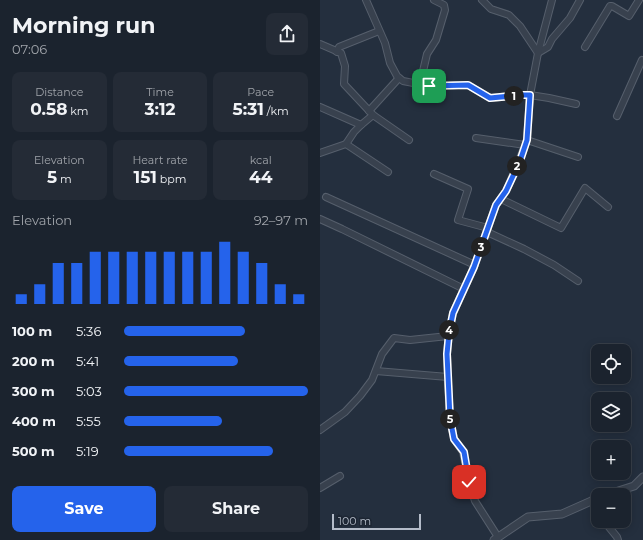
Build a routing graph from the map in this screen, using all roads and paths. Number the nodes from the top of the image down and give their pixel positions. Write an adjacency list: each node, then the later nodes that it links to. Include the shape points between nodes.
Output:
1 (366, 0): 7 (street)
2 (434, 0): 14 (street, via 444,5 445,10 436,40 427,54)
3 (482, 0): 11 (street, via 491,9 509,15 520,26)
4 (552, 0): 11 (street)
5 (580, 0): 11 (street, via 548,47)
6 (639, 0): 9 (street, via 629,16 610,6)
7 (379, 30): 10 (street, via 339,48); 13 (street, via 390,63)
8 (320, 44): 10 (street)
9 (585, 47)
10 (338, 52): 18 (street, via 345,66 344,84)
11 (538, 53): 15 (street)
12 (643, 61): 19 (street)
13 (399, 78): 14 (street, via 402,81); 18 (street)
14 (420, 84): 15 (street, via 468,85 490,98)
15 (530, 95): 16 (street); 23 (street)
16 (576, 104)
17 (320, 107): 20 (street)
18 (371, 113): 20 (street); 22 (street)
19 (617, 116)
20 (361, 125): 24 (street)
21 (476, 138): 23 (street)
22 (410, 140)
23 (526, 142): 26 (street); 30 (street, via 520,161)
24 (346, 144): 25 (street); 27 (street)
25 (320, 153)
26 (578, 157)
27 (388, 172)
28 (434, 174): 33 (street, via 468,189 458,220)
29 (326, 197): 34 (street)
30 (500, 199): 31 (street, via 560,228 585,188); 33 (street)
31 (608, 207)
32 (320, 219): 36 (street)
33 (488, 230): 34 (street); 35 (street, via 554,265)
34 (475, 265): 36 (street)
35 (578, 281)
36 (464, 289): 37 (street, via 453,313)
37 (448, 336): 38 (street, via 410,340 394,338 382,354); 39 (street)
38 (376, 371): 39 (street); 40 (street, via 360,396 345,412)
39 (448, 377): 47 (street, via 454,439 464,452 475,501)
40 (320, 430)
41 (340, 476): 43 (street)
42 (643, 477): 44 (street, via 634,486)
43 (320, 488)
44 (628, 488)
45 (591, 501): 47 (street, via 562,514 528,517)
46 (609, 528): 48 (street)
47 (496, 539)
48 (618, 540)

